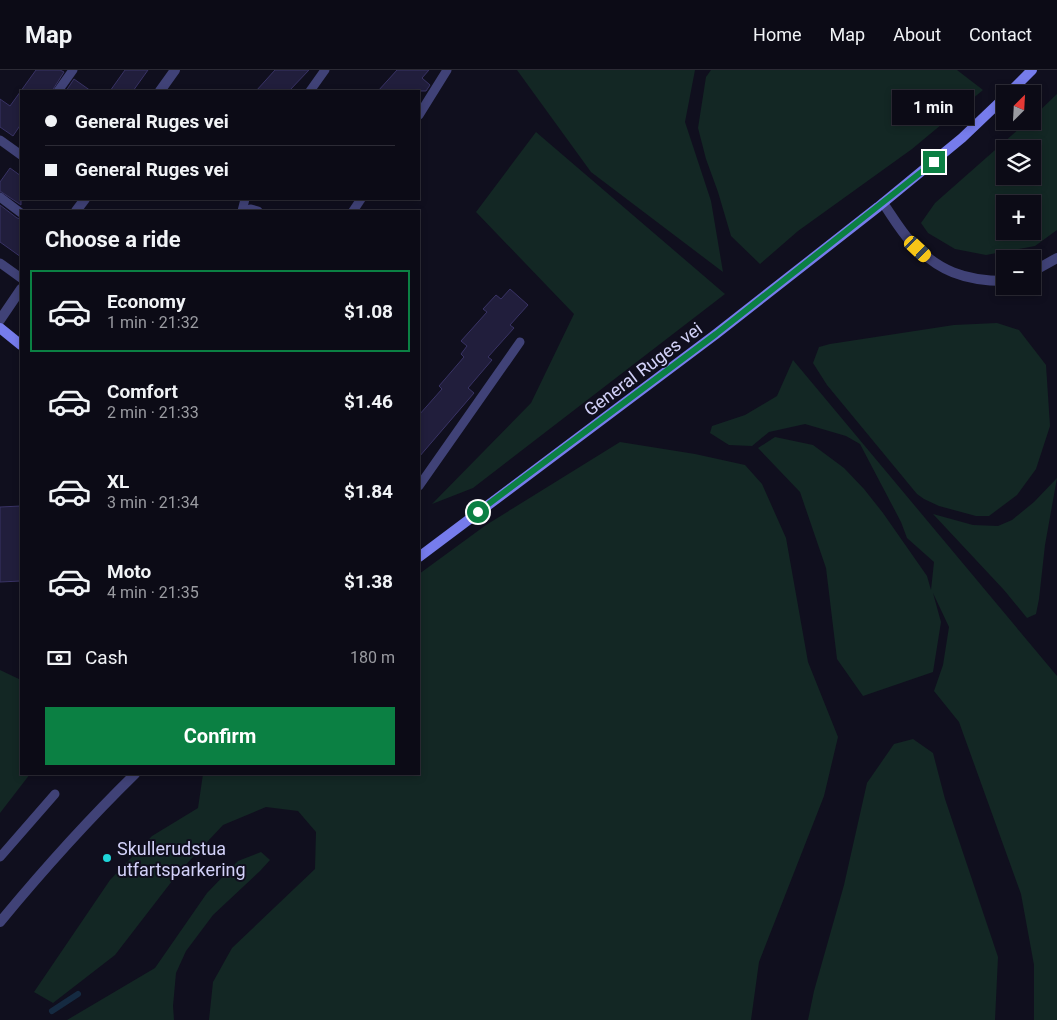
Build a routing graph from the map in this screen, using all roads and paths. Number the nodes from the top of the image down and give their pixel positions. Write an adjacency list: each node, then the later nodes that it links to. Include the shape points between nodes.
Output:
1 (73, 70): 7 (lane)
2 (175, 70): 8 (street)
3 (325, 70): 9 (lane)
4 (447, 70): 11 (lane)
5 (1032, 70): 6 (main road)
6 (1017, 85)
7 (59, 90)
8 (161, 90)
9 (311, 90)
10 (996, 106): 15 (main road, General Ruges vei)
11 (420, 113)
12 (0, 140): 13 (lane)
13 (20, 151)
14 (0, 198): 16 (lane)
15 (883, 203): 21 (street, via 909,240 944,269 965,277); 28 (main road, General Ruges vei, via 716,334)
16 (20, 211)
17 (1056, 261): 19 (street)
18 (0, 263): 20 (lane)
19 (1041, 268)
20 (20, 277)
21 (996, 280)
22 (20, 290): 23 (street)
23 (0, 320)
24 (0, 328): 26 (main road)
25 (520, 342): 27 (lane)
26 (20, 344)
27 (420, 485)
28 (420, 556)
29 (134, 775): 32 (street, via 51,861)
30 (55, 794): 31 (lane)
31 (0, 857)
32 (0, 922)

